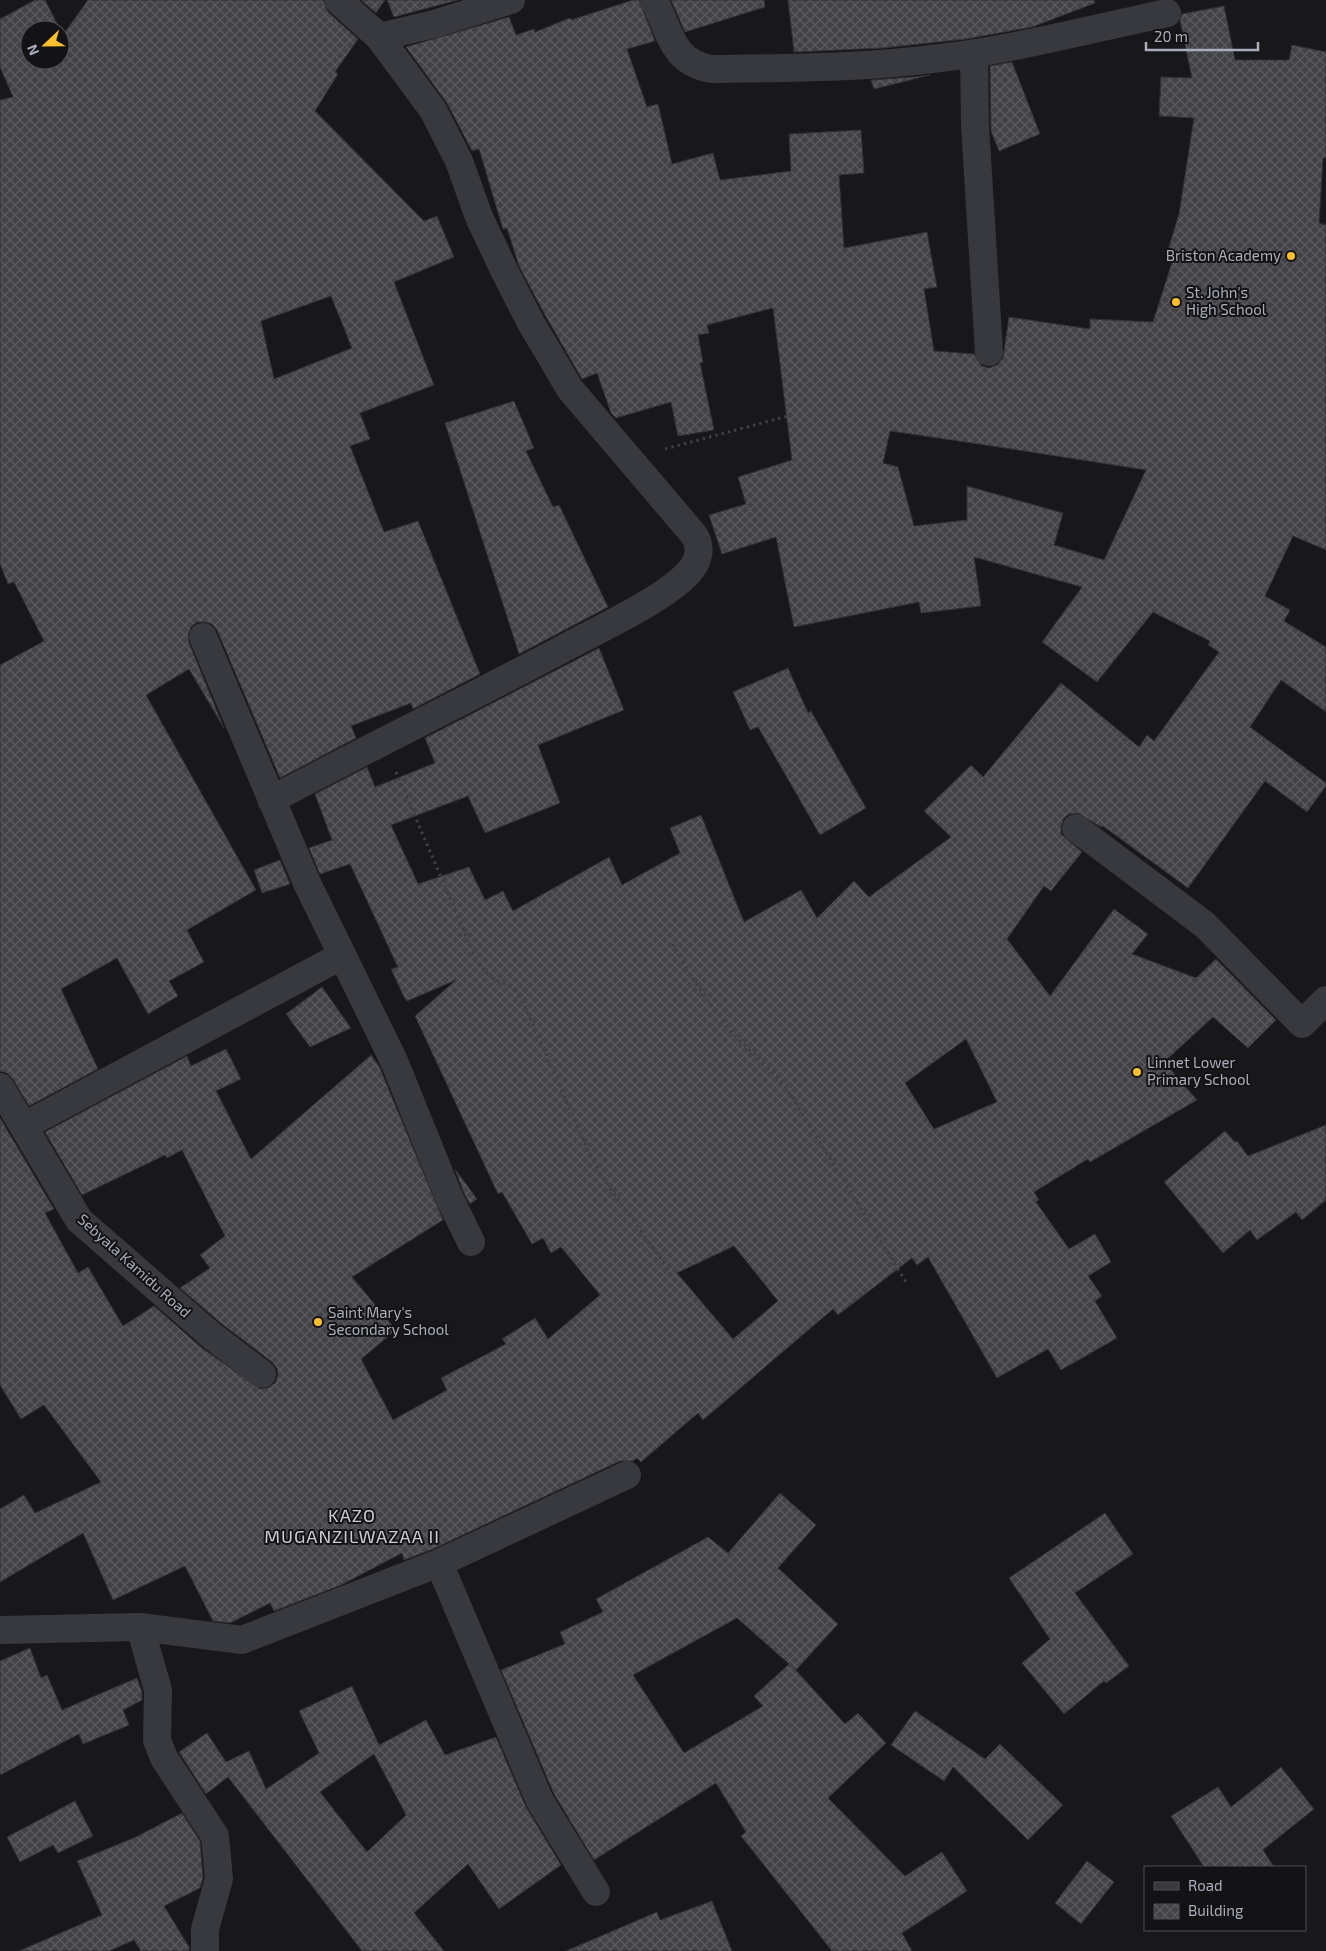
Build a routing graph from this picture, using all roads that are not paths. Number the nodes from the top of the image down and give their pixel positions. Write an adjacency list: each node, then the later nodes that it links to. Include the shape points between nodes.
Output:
1 (338, 0): 5 (street)
2 (511, 0): 5 (street)
3 (654, 0): 6 (street, via 675,49 689,62 701,67 792,68)
4 (1167, 13): 6 (street)
5 (378, 37): 9 (street, via 433,110 459,161 479,217 536,331 570,389 700,547 690,571 676,585 446,711 383,740)
6 (974, 53): 7 (street, via 975,126)
7 (989, 352)
8 (203, 637): 9 (street)
9 (271, 800): 11 (street)
10 (1076, 828): 12 (street, via 1205,925 1302,1024)
11 (341, 956): 14 (street); 15 (street, via 394,1061 449,1197)
12 (1326, 1000)
13 (0, 1088): 14 (street, Sebyala Kamidu Road)
14 (24, 1126): 16 (street, Sebyala Kamidu Road, via 79,1220 212,1336)
15 (471, 1242)
16 (262, 1374)
17 (627, 1475): 18 (street)
18 (439, 1563): 19 (street, via 242,1640); 21 (street, via 540,1802)
19 (140, 1627): 20 (street); 22 (street, via 158,1690 157,1740 164,1758 215,1836 219,1879 205,1928)
20 (0, 1630)
21 (596, 1892)
22 (205, 1951)

